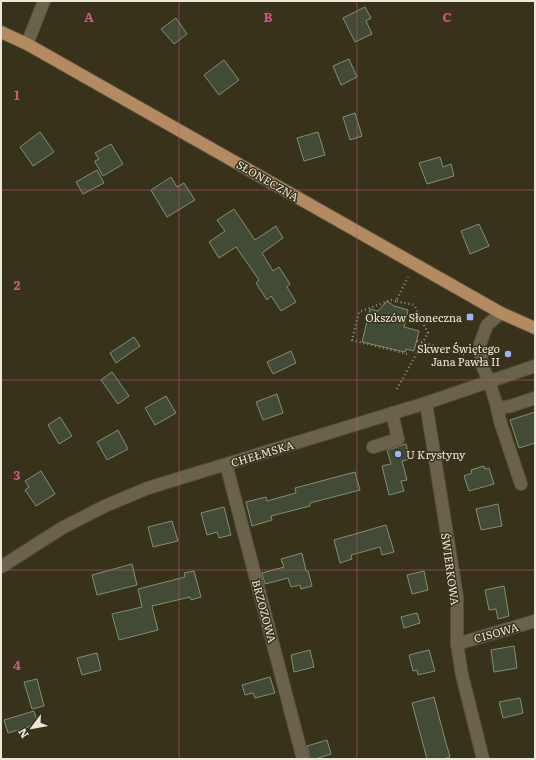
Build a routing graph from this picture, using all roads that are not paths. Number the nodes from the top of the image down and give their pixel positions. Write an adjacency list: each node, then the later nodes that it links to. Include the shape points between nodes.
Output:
1 (44, 1): 3 (street)
2 (1, 32): 3 (main road, SŁONECZNA)
3 (28, 44): 4 (main road, SŁONECZNA)
4 (501, 313): 5 (main road, SŁONECZNA); 7 (street, via 487,325 480,344 482,364)
5 (535, 328)
6 (535, 366): 7 (street, CHEŁMSKA)
7 (489, 381): 9 (street, CHEŁMSKA); 10 (street)
8 (535, 398): 10 (street, via 500,408)
9 (426, 403): 11 (street, CHEŁMSKA); 17 (street, ŚWIERKOWA, via 457,597)
10 (496, 403): 14 (street)
11 (392, 413): 12 (street, via 398,439); 13 (street, CHEŁMSKA)
12 (373, 447)
13 (226, 464): 15 (street, CHEŁMSKA, via 148,488 105,506 62,528); 18 (street, BRZOZOWA)
14 (521, 484)
15 (1, 567)
16 (535, 621): 17 (street, CISOWA)
17 (457, 644): 19 (street, ŚWIERKOWA)
18 (303, 759)
19 (483, 759)

